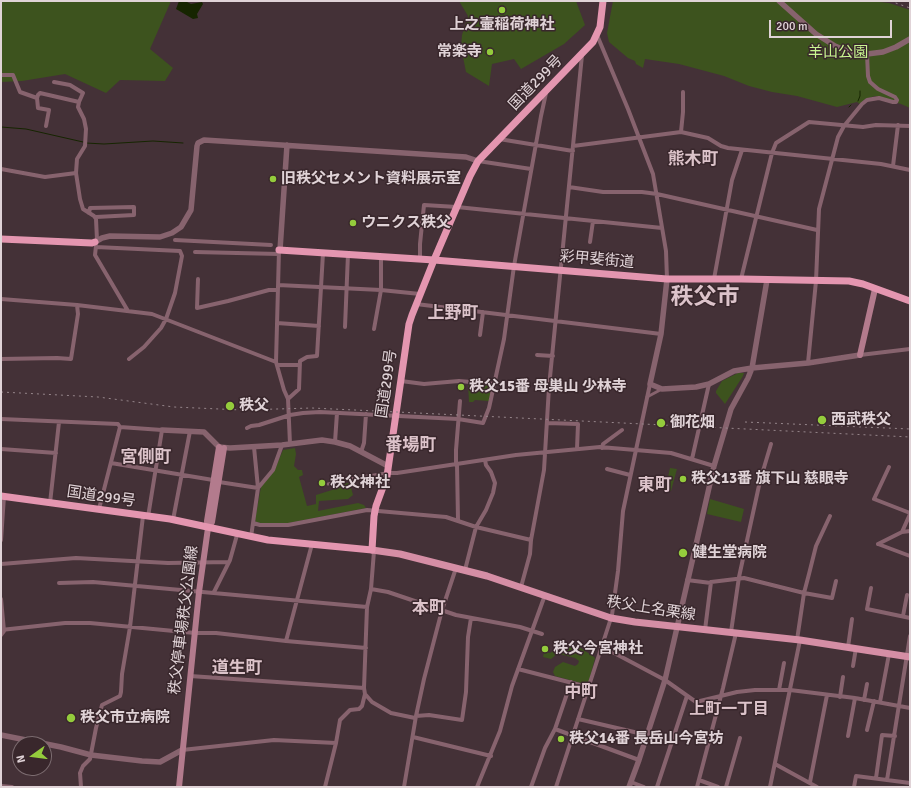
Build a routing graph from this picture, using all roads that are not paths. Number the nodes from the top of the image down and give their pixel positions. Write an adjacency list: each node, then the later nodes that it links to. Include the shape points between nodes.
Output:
1 (603, 1): 3 (highway, 国道299号)
2 (778, 1): 6 (street, via 816,34 835,46)
3 (597, 35): 5 (highway, 国道299号); 18 (street)
4 (910, 39): 6 (street, via 883,52)
5 (582, 54): 9 (highway, 国道299号); 22 (street)
6 (867, 54): 15 (street, via 870,82 897,100 867,100)
7 (1, 75): 11 (street, via 13,75 19,92)
8 (54, 82): 12 (street, via 70,85 83,93)
9 (547, 90): 19 (highway, 国道299号); 21 (street)
10 (683, 92): 17 (street)
11 (37, 98): 12 (street, via 40,93); 14 (street, via 38,108 49,110)
12 (79, 102): 32 (street, via 78,108 86,129 85,146 76,159)
13 (898, 125): 15 (street); 16 (street); 28 (street)
14 (46, 126)
15 (844, 126): 25 (street, via 808,122 776,143); 26 (street, via 838,137)
16 (910, 126)
17 (681, 132): 18 (street); 23 (street, via 708,138 721,146)
18 (639, 137): 22 (street); 34 (street, via 653,174)
19 (499, 139): 21 (street); 27 (highway, 国道299号)
20 (287, 146): 27 (street, via 466,157); 48 (street, via 201,141 197,146 191,210 182,227 160,237 110,236); 50 (street)
21 (536, 146): 24 (street); 29 (street)
22 (573, 146): 24 (street)
23 (742, 150): 25 (street); 36 (street)
24 (573, 151): 33 (street)
25 (772, 153): 26 (street); 39 (street)
26 (833, 160): 28 (street); 44 (street, via 819,209)
27 (478, 161): 29 (street); 35 (highway, 国道299号)
28 (893, 166): 31 (street)
29 (532, 169): 38 (street)
30 (1, 170): 32 (street, via 45,177)
31 (910, 170)
32 (76, 174): 37 (street, via 82,208)
33 (569, 187): 34 (street, via 603,192); 41 (street)
34 (657, 194): 36 (street); 43 (street)
35 (457, 207): 38 (street); 55 (street, via 424,205); 56 (highway, 国道299号)
36 (726, 209): 39 (street); 62 (street)
37 (89, 213): 40 (street); 40 (street, via 90,208 134,207 134,215)
38 (523, 215): 41 (street); 57 (street)
39 (756, 215): 44 (street); 60 (street)
40 (96, 217): 48 (street)
41 (566, 219): 42 (street); 58 (street)
42 (593, 221): 43 (street); 47 (street)
43 (662, 228): 61 (street)
44 (817, 230): 64 (street)
45 (1, 239): 48 (highway)
46 (175, 240): 49 (street)
47 (590, 242)
48 (96, 243): 75 (street, via 95,256); 78 (street, via 180,251 182,256 175,293)
49 (271, 245)
50 (279, 251): 51 (street); 52 (highway, 彩甲斐街道); 66 (street)
51 (195, 252)
52 (323, 252): 53 (highway, 彩甲斐街道); 65 (street)
53 (348, 254): 54 (highway, 彩甲斐街道); 67 (street)
54 (381, 256): 55 (highway, 彩甲斐街道); 69 (street)
55 (420, 259): 56 (highway, 彩甲斐街道)
56 (434, 260): 57 (highway, 彩甲斐街道); 70 (highway, 国道299号)
57 (514, 266): 58 (highway, 彩甲斐街道); 77 (street)
58 (561, 270): 61 (highway, 彩甲斐街道); 79 (street)
59 (198, 279): 66 (street, via 197,308)
60 (741, 279): 62 (highway, 彩甲斐街道); 63 (highway, 彩甲斐街道)
61 (667, 280): 62 (highway, 彩甲斐街道); 84 (street)
62 (714, 280)
63 (767, 280): 64 (highway, 彩甲斐街道); 95 (street)
64 (816, 281): 68 (highway, 彩甲斐街道, via 849,281); 92 (street)
65 (321, 287): 66 (street); 67 (street); 81 (street)
66 (277, 288): 80 (street)
67 (346, 289): 69 (street); 82 (street)
68 (875, 289): 72 (highway, 彩甲斐街道); 88 (main road)
69 (381, 290): 70 (street); 83 (street)
70 (420, 294): 73 (highway, 国道299号)
71 (1, 300): 74 (street)
72 (910, 301)
73 (416, 304): 76 (street); 96 (highway, 国道299号, via 409,324)
74 (77, 305): 75 (street); 90 (street, via 71,359)
75 (128, 311): 78 (street, via 152,314)
76 (483, 312): 77 (street); 85 (street)
77 (507, 316): 79 (street); 97 (street)
78 (166, 319): 91 (street, via 144,347); 93 (street)
79 (556, 321): 84 (street); 89 (street)
80 (277, 323): 81 (street); 93 (street)
81 (319, 326): 94 (street, via 317,356 303,359)
82 (345, 327)
83 (374, 329)
84 (661, 334): 98 (street)
85 (480, 335)
86 (910, 349): 88 (street)
87 (537, 355): 89 (street)
88 (860, 355): 92 (street)
89 (553, 356): 111 (street)
90 (1, 359)
91 (129, 359)
92 (808, 363): 95 (street)
93 (276, 364): 94 (street); 102 (street)
94 (300, 365): 102 (street, via 299,389)
95 (752, 368): 99 (street, via 734,371); 134 (street, via 731,409)
96 (400, 381): 97 (street, via 428,384 459,381); 107 (highway, 国道299号)
97 (494, 384): 109 (street, via 483,423)
98 (650, 384): 100 (street); 101 (street)
99 (709, 384): 100 (street, via 696,388); 130 (street)
100 (662, 389): 101 (street)
101 (647, 397): 126 (street)
102 (288, 399): 106 (street)
103 (460, 401): 109 (street)
104 (337, 413): 105 (street); 106 (street, via 309,412); 117 (street)
105 (366, 414): 107 (street); 127 (street)
106 (290, 415): 113 (street); 118 (street)
107 (396, 415): 109 (street); 138 (highway, 国道299号)
108 (1, 419): 110 (street)
109 (458, 419): 133 (street)
110 (59, 422): 112 (street, via 118,424); 129 (street)
111 (548, 423): 125 (street, via 578,424); 128 (street)
112 (120, 427): 114 (street); 132 (street)
113 (247, 428)
114 (162, 430): 116 (street); 137 (street)
115 (622, 430): 123 (street, via 603,444)
116 (190, 431): 121 (street, via 204,432); 139 (street)
117 (335, 442): 118 (street, via 322,440); 127 (street)
118 (290, 444): 120 (street)
119 (771, 444): 171 (street, via 760,481)
120 (282, 445): 122 (street); 143 (street, via 273,470)
121 (222, 447): 122 (street); 141 (main road, 秩父停車場秩父公園線)
122 (254, 447): 143 (street)
123 (602, 448): 125 (street); 126 (street)
124 (1, 449): 129 (street)
125 (577, 449): 128 (street)
126 (635, 450): 130 (street, via 671,453); 140 (street)
127 (361, 452): 138 (street)
128 (546, 452): 131 (street); 161 (street)
129 (56, 453): 145 (street)
130 (692, 459): 134 (street)
131 (485, 460): 133 (street); 154 (street, via 495,483 486,510)
132 (111, 463): 137 (street); 146 (street)
133 (456, 464): 138 (street, via 397,473); 152 (street)
134 (714, 466): 172 (street)
135 (889, 467): 148 (street, via 874,499)
136 (607, 469): 140 (street)
137 (156, 470): 139 (street); 149 (street)
138 (388, 470): 142 (street); 147 (highway, 国道299号)
139 (181, 474): 141 (street); 151 (street)
140 (630, 475): 191 (street, via 623,511)
141 (216, 481): 143 (street); 155 (main road, 秩父停車場秩父公園線)
142 (328, 484)
143 (258, 488): 153 (street)
144 (3, 496): 145 (highway, 国道299号); 159 (street)
145 (50, 503): 146 (highway, 国道299号)
146 (99, 509): 149 (highway, 国道299号)
147 (374, 511): 152 (street); 153 (street, via 363,510 288,525); 163 (highway, 国道299号)
148 (910, 514): 157 (street)
149 (145, 516): 151 (highway, 国道299号); 165 (street)
150 (830, 516): 182 (street, via 816,546)
151 (173, 520): 155 (highway, 国道299号)
152 (458, 520): 154 (street)
153 (253, 523): 160 (street)
154 (476, 527): 161 (street); 170 (street)
155 (208, 528): 158 (highway, 国道299号); 167 (main road, 秩父停車場秩父公園線)
156 (910, 531): 157 (street)
157 (902, 532): 164 (street, via 878,544)
158 (237, 535): 160 (highway, 国道299号); 166 (street)
159 (1, 538)
160 (250, 538): 162 (highway, 国道299号)
161 (531, 540): 177 (street)
162 (312, 544): 163 (highway, 国道299号); 186 (street)
163 (373, 551): 169 (main road, 秩父上名栗線, via 400,554); 179 (street)
164 (910, 556)
165 (138, 561): 167 (street); 168 (street, via 76,558); 176 (street)
166 (229, 562): 167 (street); 181 (street)
167 (204, 563): 180 (main road, 秩父停車場秩父公園線)
168 (1, 564)
169 (456, 568): 170 (main road, 秩父上名栗線); 188 (street)
170 (465, 570): 177 (main road, 秩父上名栗線)
171 (739, 578): 175 (street); 182 (street); 199 (street)
172 (687, 580): 175 (street); 195 (street)
173 (836, 581): 182 (street, via 832,598)
174 (60, 583): 176 (street)
175 (710, 583): 198 (street)
176 (134, 585): 180 (street); 194 (street)
177 (521, 587): 183 (main road, 秩父上名栗線)
178 (870, 588): 189 (street, via 867,609)
179 (371, 589): 187 (street); 188 (street)
180 (199, 592): 181 (street); 200 (main road, 秩父停車場秩父公園線)
181 (214, 592): 186 (street)
182 (804, 593): 204 (street)
183 (545, 595): 191 (main road, 秩父上名栗線); 197 (street)
184 (907, 595): 189 (street)
185 (1, 599): 196 (street)
186 (296, 602): 187 (street); 205 (street)
187 (367, 607): 208 (street)
188 (442, 610): 190 (street); 235 (street)
189 (903, 616): 192 (street)
190 (471, 618): 197 (street); 235 (street, via 462,720 429,715)
191 (611, 618): 195 (main road, 秩父上名栗線); 206 (street)
192 (910, 618)
193 (852, 619): 207 (street)
194 (130, 627): 196 (street, via 65,623); 200 (street); 248 (street, via 120,696 102,705)
195 (678, 627): 198 (main road, 秩父上名栗線); 217 (street)
196 (2, 630): 202 (street)
197 (532, 630): 201 (street); 214 (street)
198 (705, 630): 199 (main road, 秩父上名栗線)
199 (734, 632): 204 (main road, 秩父上名栗線); 227 (street)
200 (195, 633): 205 (street); 215 (main road, 秩父停車場秩父公園線)
201 (542, 634)
202 (1, 635)
203 (910, 636): 211 (street)
204 (799, 640): 207 (main road, 秩父上名栗線); 223 (street)
205 (286, 641): 208 (street)
206 (601, 646): 217 (street); 220 (street)
207 (848, 647): 209 (main road, 秩父上名栗線)
208 (366, 648): 221 (street)
209 (856, 648): 210 (main road, 秩父上名栗線); 213 (street)
210 (889, 652): 211 (main road, 秩父上名栗線); 232 (street)
211 (908, 656): 233 (street)
212 (784, 663): 222 (street)
213 (853, 666)
214 (518, 669): 218 (street); 249 (street)
215 (190, 676): 221 (street); 247 (main road, 秩父停車場秩父公園線)
216 (843, 677): 228 (street)
217 (665, 680): 226 (street); 240 (street)
218 (571, 682): 220 (street); 237 (street)
219 (867, 684): 230 (street)
220 (588, 687): 236 (street)
221 (364, 688): 224 (street)
222 (779, 690): 223 (street); 227 (street, via 755,690)
223 (790, 690): 225 (street); 251 (street)
224 (365, 694): 235 (street, via 372,702 391,713); 246 (street, via 362,706 350,710 340,720)
225 (827, 695): 228 (street); 255 (street)
226 (686, 696): 227 (street, via 696,702); 268 (street)
227 (720, 696): 253 (street)
228 (840, 697): 229 (street)
229 (855, 698): 230 (street); 242 (street)
230 (864, 700): 231 (street)
231 (874, 701): 232 (street); 238 (street)
232 (880, 702): 233 (street)
233 (900, 706): 234 (street); 243 (street)
234 (910, 708)
235 (416, 717): 244 (street)
236 (578, 719): 240 (street); 241 (street)
237 (555, 729): 241 (street); 265 (street)
238 (867, 730)
239 (1, 735): 248 (street)
240 (647, 735): 250 (street)
241 (572, 736): 250 (street); 266 (street)
242 (848, 736)
243 (895, 736): 252 (street, via 882,735); 254 (street)
244 (412, 737): 249 (street); 263 (street)
245 (740, 738): 271 (street)
246 (336, 743): 247 (street, via 276,740); 262 (street)
247 (182, 750): 248 (street, via 160,762); 261 (main road, 秩父停車場秩父公園線)
248 (91, 755): 260 (street, via 80,773)
249 (491, 756): 264 (street)
250 (639, 760): 257 (street)
251 (775, 764): 255 (street); 272 (street)
252 (876, 778): 254 (street); 274 (street, via 856,776)
253 (699, 780): 269 (street); 270 (street)
254 (887, 780): 256 (street)
255 (810, 782): 273 (street)
256 (910, 783)
257 (630, 785): 267 (street)
258 (1, 786): 259 (street)
259 (12, 787)
260 (81, 787)
261 (179, 787)
262 (325, 787)
263 (404, 787)
264 (477, 787)
265 (531, 787)
266 (556, 787)
267 (644, 787)
268 (657, 787)
269 (697, 787)
270 (718, 787)
271 (726, 787)
272 (770, 787)
273 (817, 787)
274 (854, 787)

